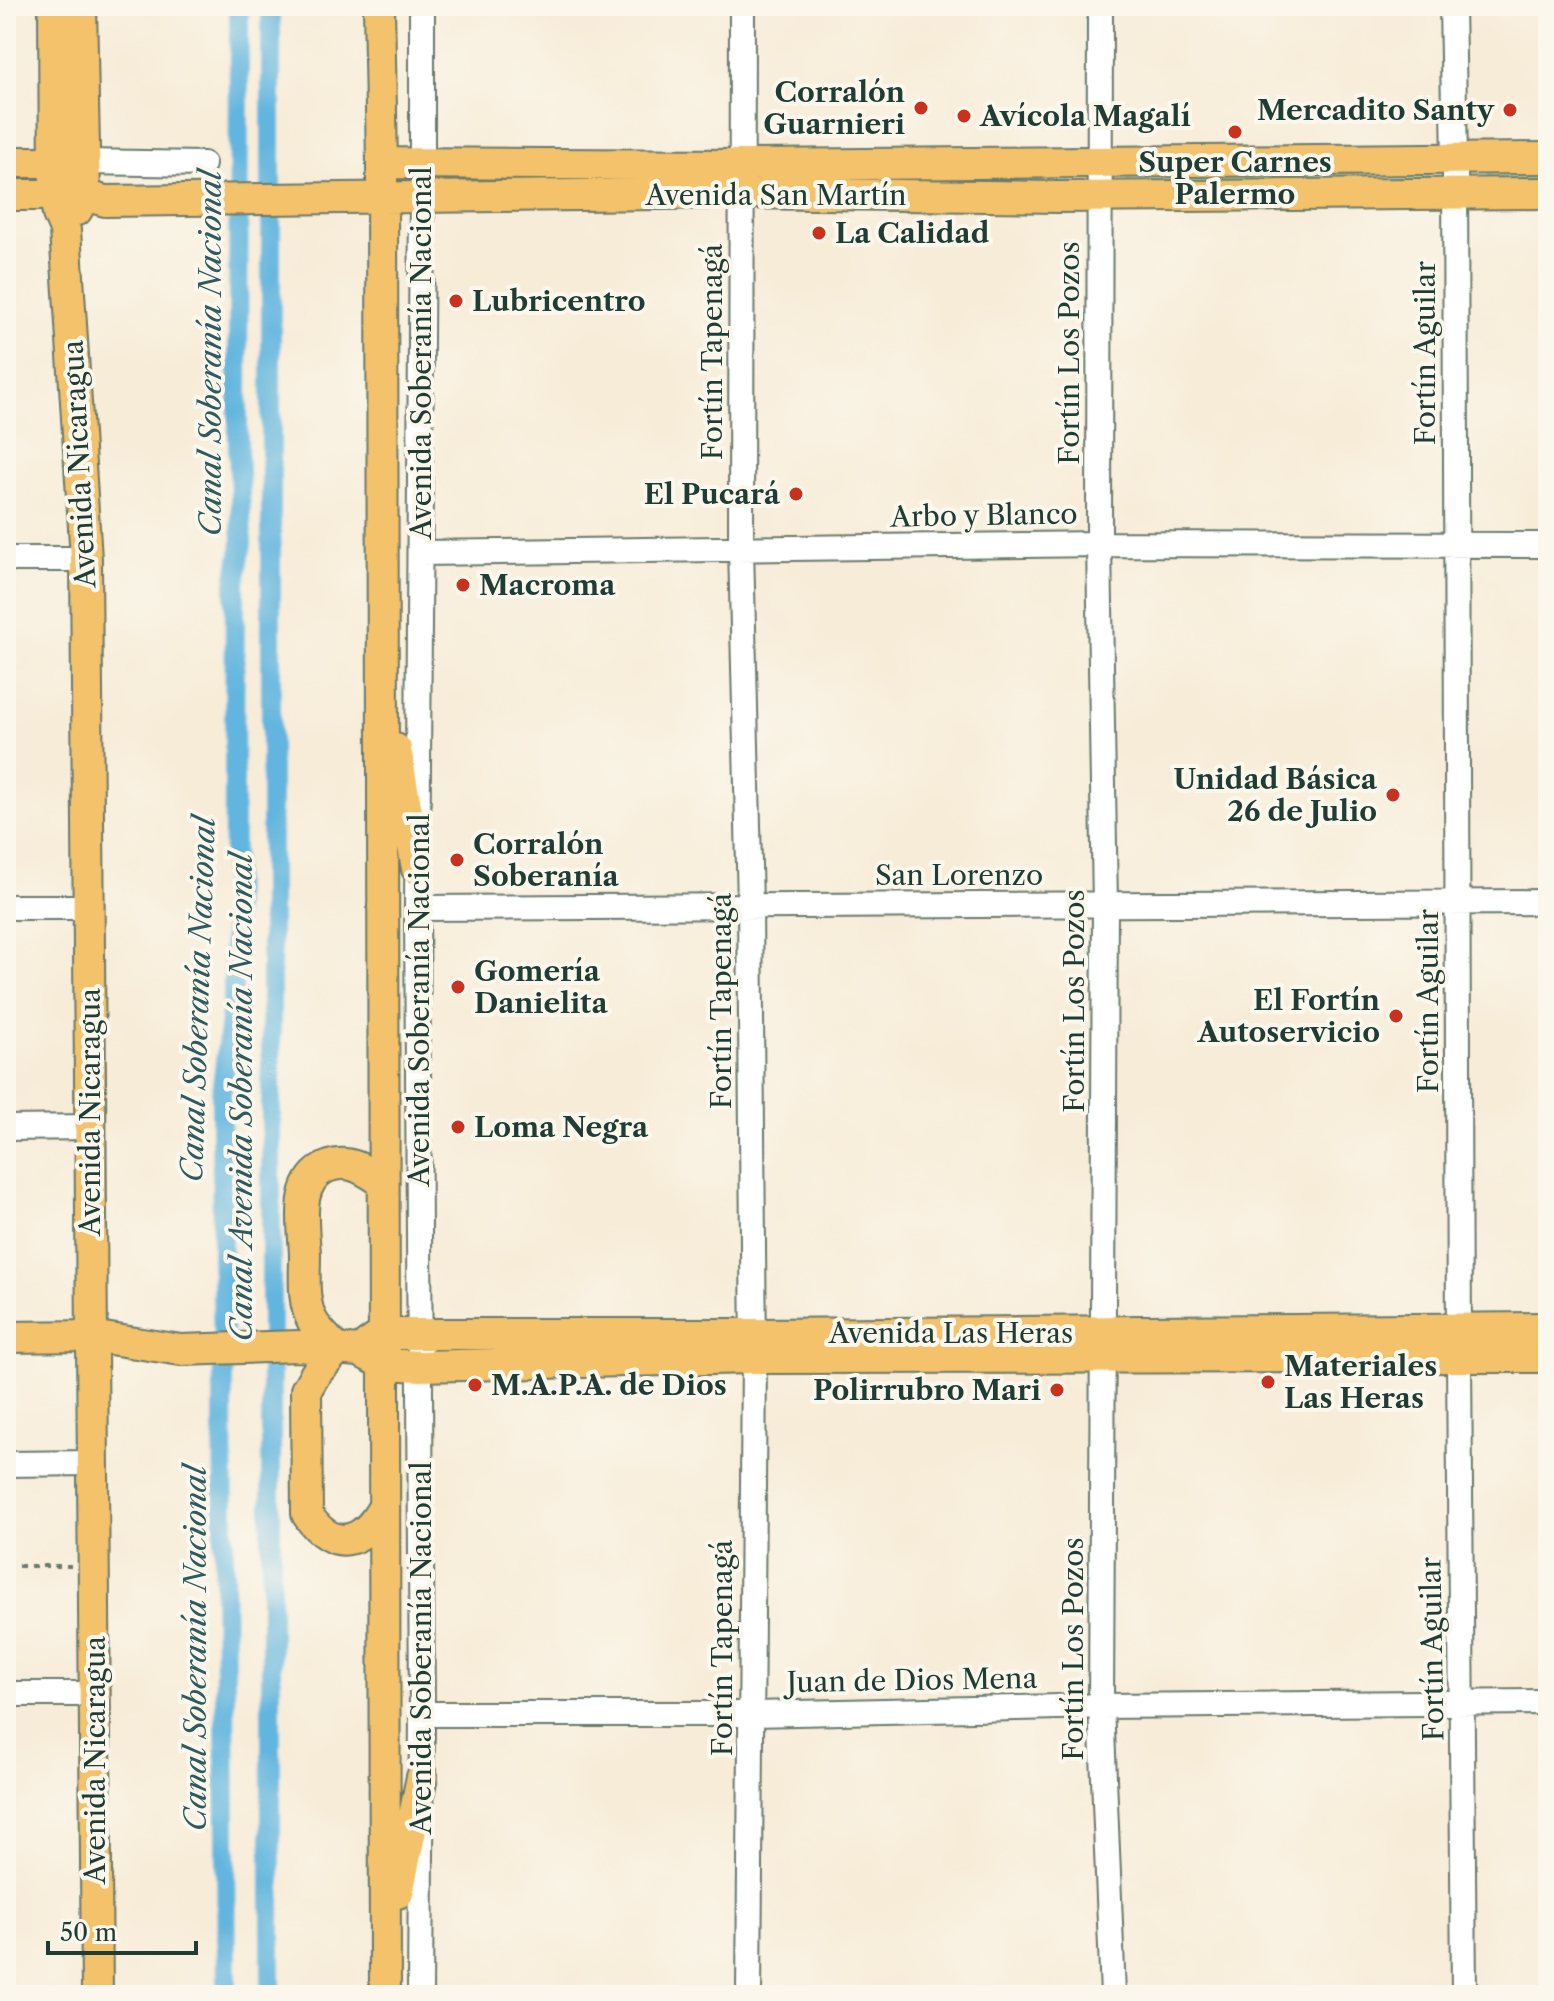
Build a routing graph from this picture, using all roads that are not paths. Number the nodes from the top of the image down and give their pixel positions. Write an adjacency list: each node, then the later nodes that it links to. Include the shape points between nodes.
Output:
1 (54, 6): 11 (main road, Avenida Nicaragua)
2 (81, 6): 12 (main road)
3 (379, 6): 15 (main road, Avenida Soberanía Nacional)
4 (422, 6): 13 (street, Avenida Soberanía Nacional)
5 (742, 6): 17 (street, Fortín Tapenagá)
6 (1100, 6): 14 (street, Fortín Los Pozos)
7 (1452, 6): 9 (street, Fortín Aguilar)
8 (1548, 158): 9 (main road, Avenida San Martín)
9 (1455, 160): 14 (main road, Avenida San Martín); 18 (street, Fortín Aguilar)
10 (6, 162): 11 (main road)
11 (54, 162): 12 (main road); 21 (main road, Avenida Nicaragua)
12 (85, 162): 16 (street); 22 (main road)
13 (422, 162): 15 (main road, Avenida San Martín); 17 (main road, Avenida San Martín); 24 (main road, Avenida Soberanía Nacional)
14 (1100, 162): 17 (main road, Avenida San Martín); 23 (street, Fortín Los Pozos)
15 (382, 163): 25 (main road, Avenida Soberanía Nacional)
16 (203, 164)
17 (741, 179): 23 (main road, Avenida San Martín); 24 (main road, Avenida San Martín); 30 (street, Fortín Tapenagá)
18 (1454, 193): 19 (main road, Avenida San Martín); 23 (main road, Avenida San Martín); 28 (street, Fortín Aguilar)
19 (1548, 193)
20 (6, 195): 21 (main road, Avenida San Martín)
21 (55, 195): 22 (main road, Avenida San Martín); 26 (main road, Avenida Nicaragua)
22 (85, 195): 25 (main road, Avenida San Martín, via 105,201); 26 (main road)
23 (1099, 196): 27 (street, Fortín Los Pozos)
24 (422, 197): 25 (main road, Avenida San Martín); 31 (street, Avenida Soberanía Nacional)
25 (382, 198): 34 (main road, Avenida Soberanía Nacional)
26 (65, 230): 33 (main road, Avenida Nicaragua)
27 (1099, 544): 28 (street, Arbo y Blanco); 30 (street, Arbo y Blanco); 39 (street, Fortín Los Pozos)
28 (1455, 544): 29 (street, Arbo y Blanco); 36 (street, Fortín Aguilar)
29 (1548, 545)
30 (741, 548): 31 (street, Arbo y Blanco); 38 (street, Fortín Tapenagá)
31 (420, 553): 35 (street, Avenida Soberanía Nacional)
32 (6, 559): 33 (street)
33 (86, 559): 41 (main road, Avenida Nicaragua)
34 (382, 667): 35 (main road); 45 (main road, Avenida Soberanía Nacional)
35 (417, 869): 42 (street, Avenida Soberanía Nacional)
36 (1457, 901): 37 (street, San Lorenzo); 39 (street, San Lorenzo); 51 (street, Fortín Aguilar)
37 (1548, 902)
38 (750, 904): 39 (street, San Lorenzo); 42 (street, San Lorenzo); 52 (street, Fortín Tapenagá)
39 (1105, 906): 50 (street, Fortín Los Pozos)
40 (6, 907): 41 (street)
41 (89, 907): 43 (main road, Avenida Nicaragua)
42 (417, 908): 47 (street, Avenida Soberanía Nacional)
43 (92, 1127): 44 (street); 48 (main road, Avenida Nicaragua)
44 (6, 1128)
45 (383, 1182): 53 (main road, Avenida Soberanía Nacional); 53 (main road, via 359,1166 339,1163 318,1171 306,1187 303,1208 306,1303 313,1322)
46 (1548, 1328): 51 (main road, Avenida Las Heras)
47 (420, 1335): 52 (main road, Avenida Las Heras); 53 (main road, Avenida Las Heras); 55 (street, Avenida Soberanía Nacional)
48 (91, 1336): 49 (main road, Avenida Las Heras); 53 (main road, Avenida Las Heras, via 181,1350); 56 (main road, Avenida Nicaragua)
49 (6, 1337)
50 (1104, 1344): 51 (main road, Avenida Las Heras); 52 (main road, Avenida Las Heras); 63 (street, Fortín Los Pozos)
51 (1459, 1344): 54 (main road, Avenida Las Heras); 61 (street, Fortín Aguilar)
52 (753, 1346): 55 (main road, Avenida Las Heras); 65 (street, Fortín Tapenagá)
53 (366, 1350): 55 (main road, Avenida Las Heras); 58 (main road, Avenida Soberanía Nacional); 58 (main road, via 316,1373 306,1390 307,1514 318,1530 347,1539 363,1536)
54 (1548, 1357)
55 (420, 1366): 64 (street, Avenida Soberanía Nacional)
56 (93, 1463): 57 (street); 60 (main road, Avenida Nicaragua)
57 (6, 1464)
58 (384, 1506): 67 (main road, Avenida Soberanía Nacional)
59 (6, 1694): 60 (street)
60 (95, 1694): 68 (main road, Avenida Nicaragua)
61 (1463, 1702): 62 (street, Juan de Dios Mena); 63 (street, Juan de Dios Mena); 73 (street, Fortín Aguilar)
62 (1548, 1702)
63 (1101, 1706): 65 (street, Juan de Dios Mena); 72 (street, Fortín Los Pozos)
64 (422, 1714): 65 (street, Juan de Dios Mena); 66 (street, Avenida Soberanía Nacional)
65 (751, 1714): 71 (street, Fortín Tapenagá)
66 (422, 1777): 67 (main road); 70 (street, Avenida Soberanía Nacional)
67 (385, 1959): 69 (main road, Avenida Soberanía Nacional)
68 (97, 1995)
69 (385, 1995)
70 (420, 1995)
71 (749, 1995)
72 (1113, 1995)
73 (1464, 1995)

